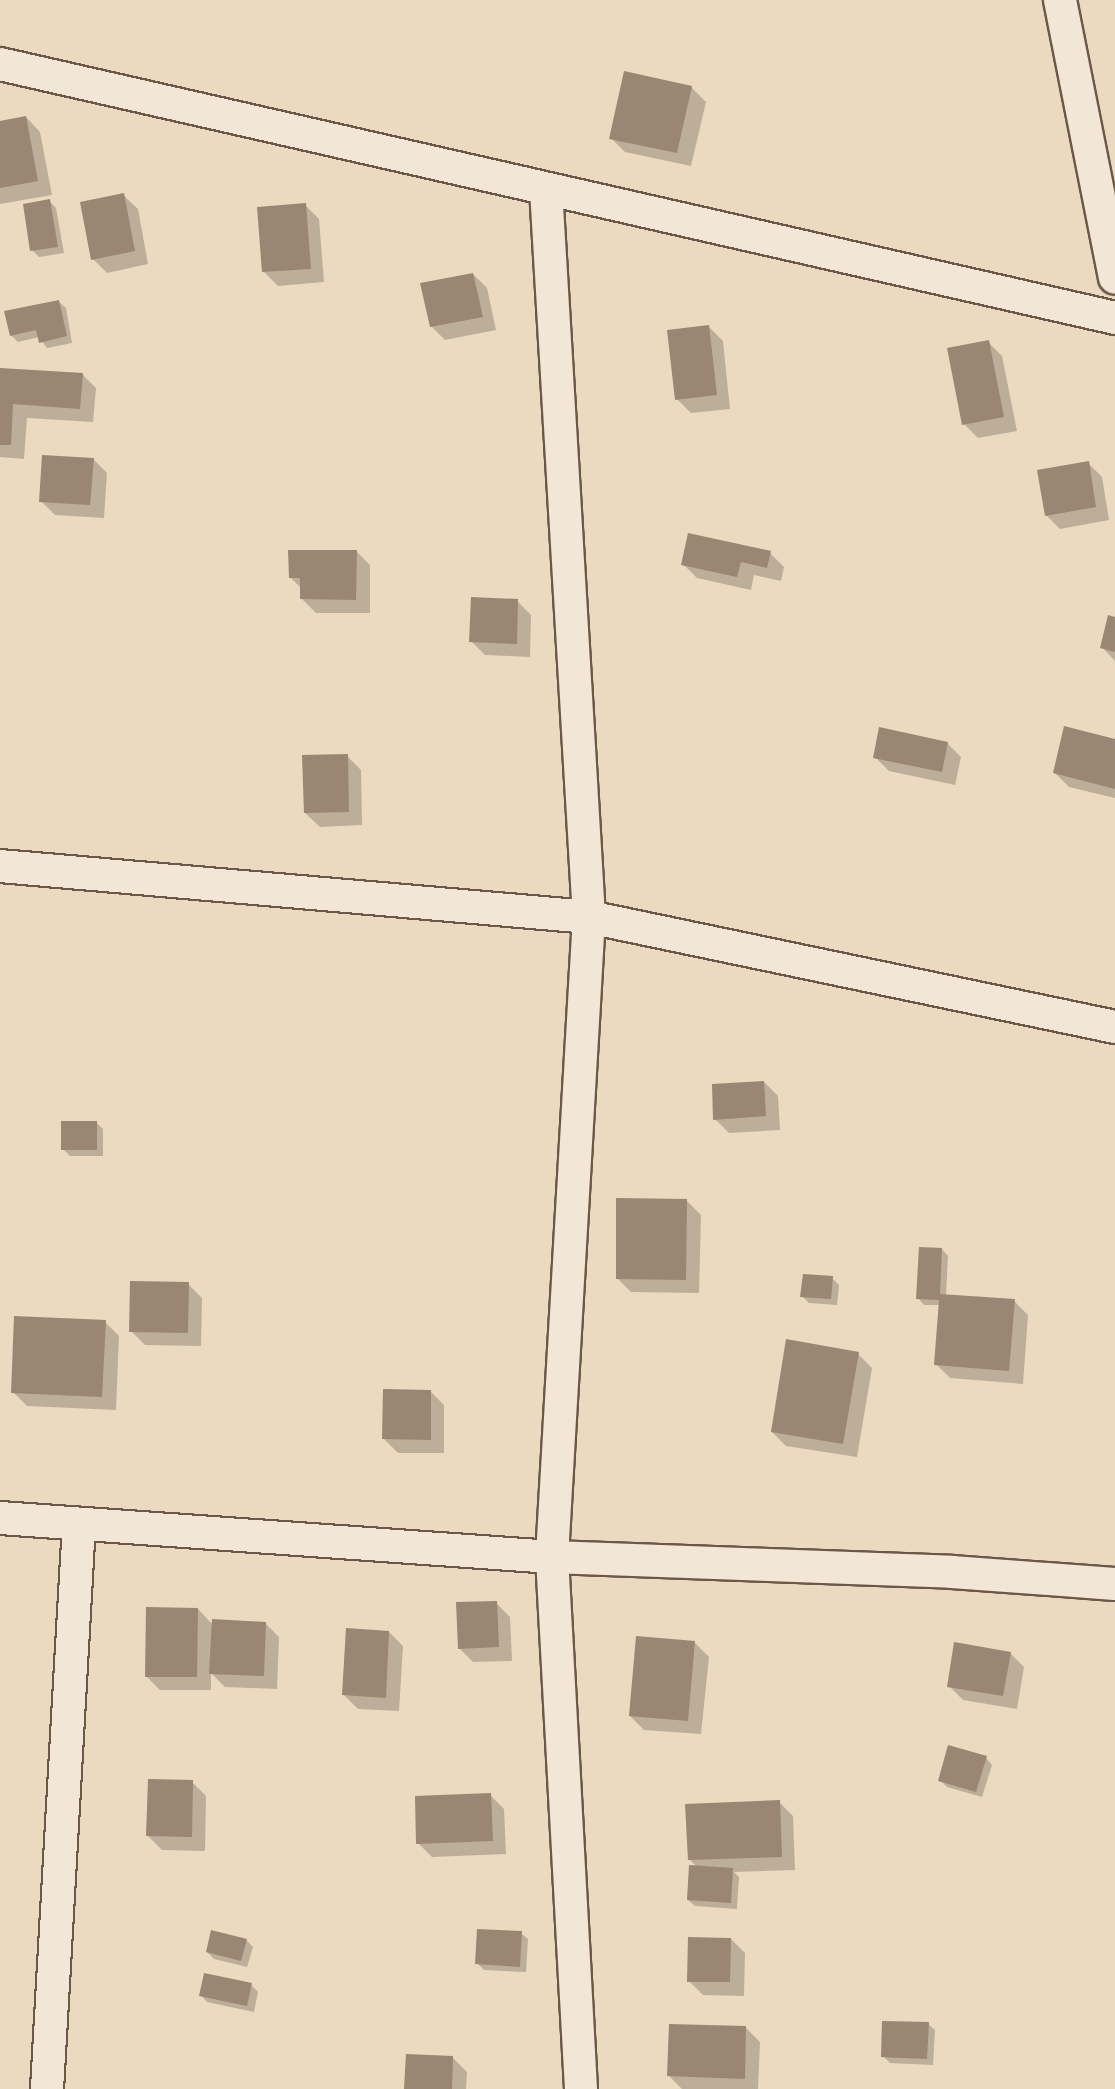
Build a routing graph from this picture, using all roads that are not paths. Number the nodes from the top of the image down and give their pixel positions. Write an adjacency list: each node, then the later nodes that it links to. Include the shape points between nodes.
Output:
1 (1060, 0): 4 (street)
2 (0, 64): 3 (street)
3 (546, 189): 5 (street); 7 (street)
4 (1115, 278)
5 (1115, 318)
6 (0, 866): 7 (street)
7 (589, 917): 8 (street); 11 (street)
8 (1115, 1027)
9 (0, 1518): 10 (street)
10 (79, 1524): 11 (street); 13 (street)
11 (552, 1557): 12 (street, via 952,1572); 14 (street)
12 (1115, 1584)
13 (47, 2089)
14 (581, 2089)

